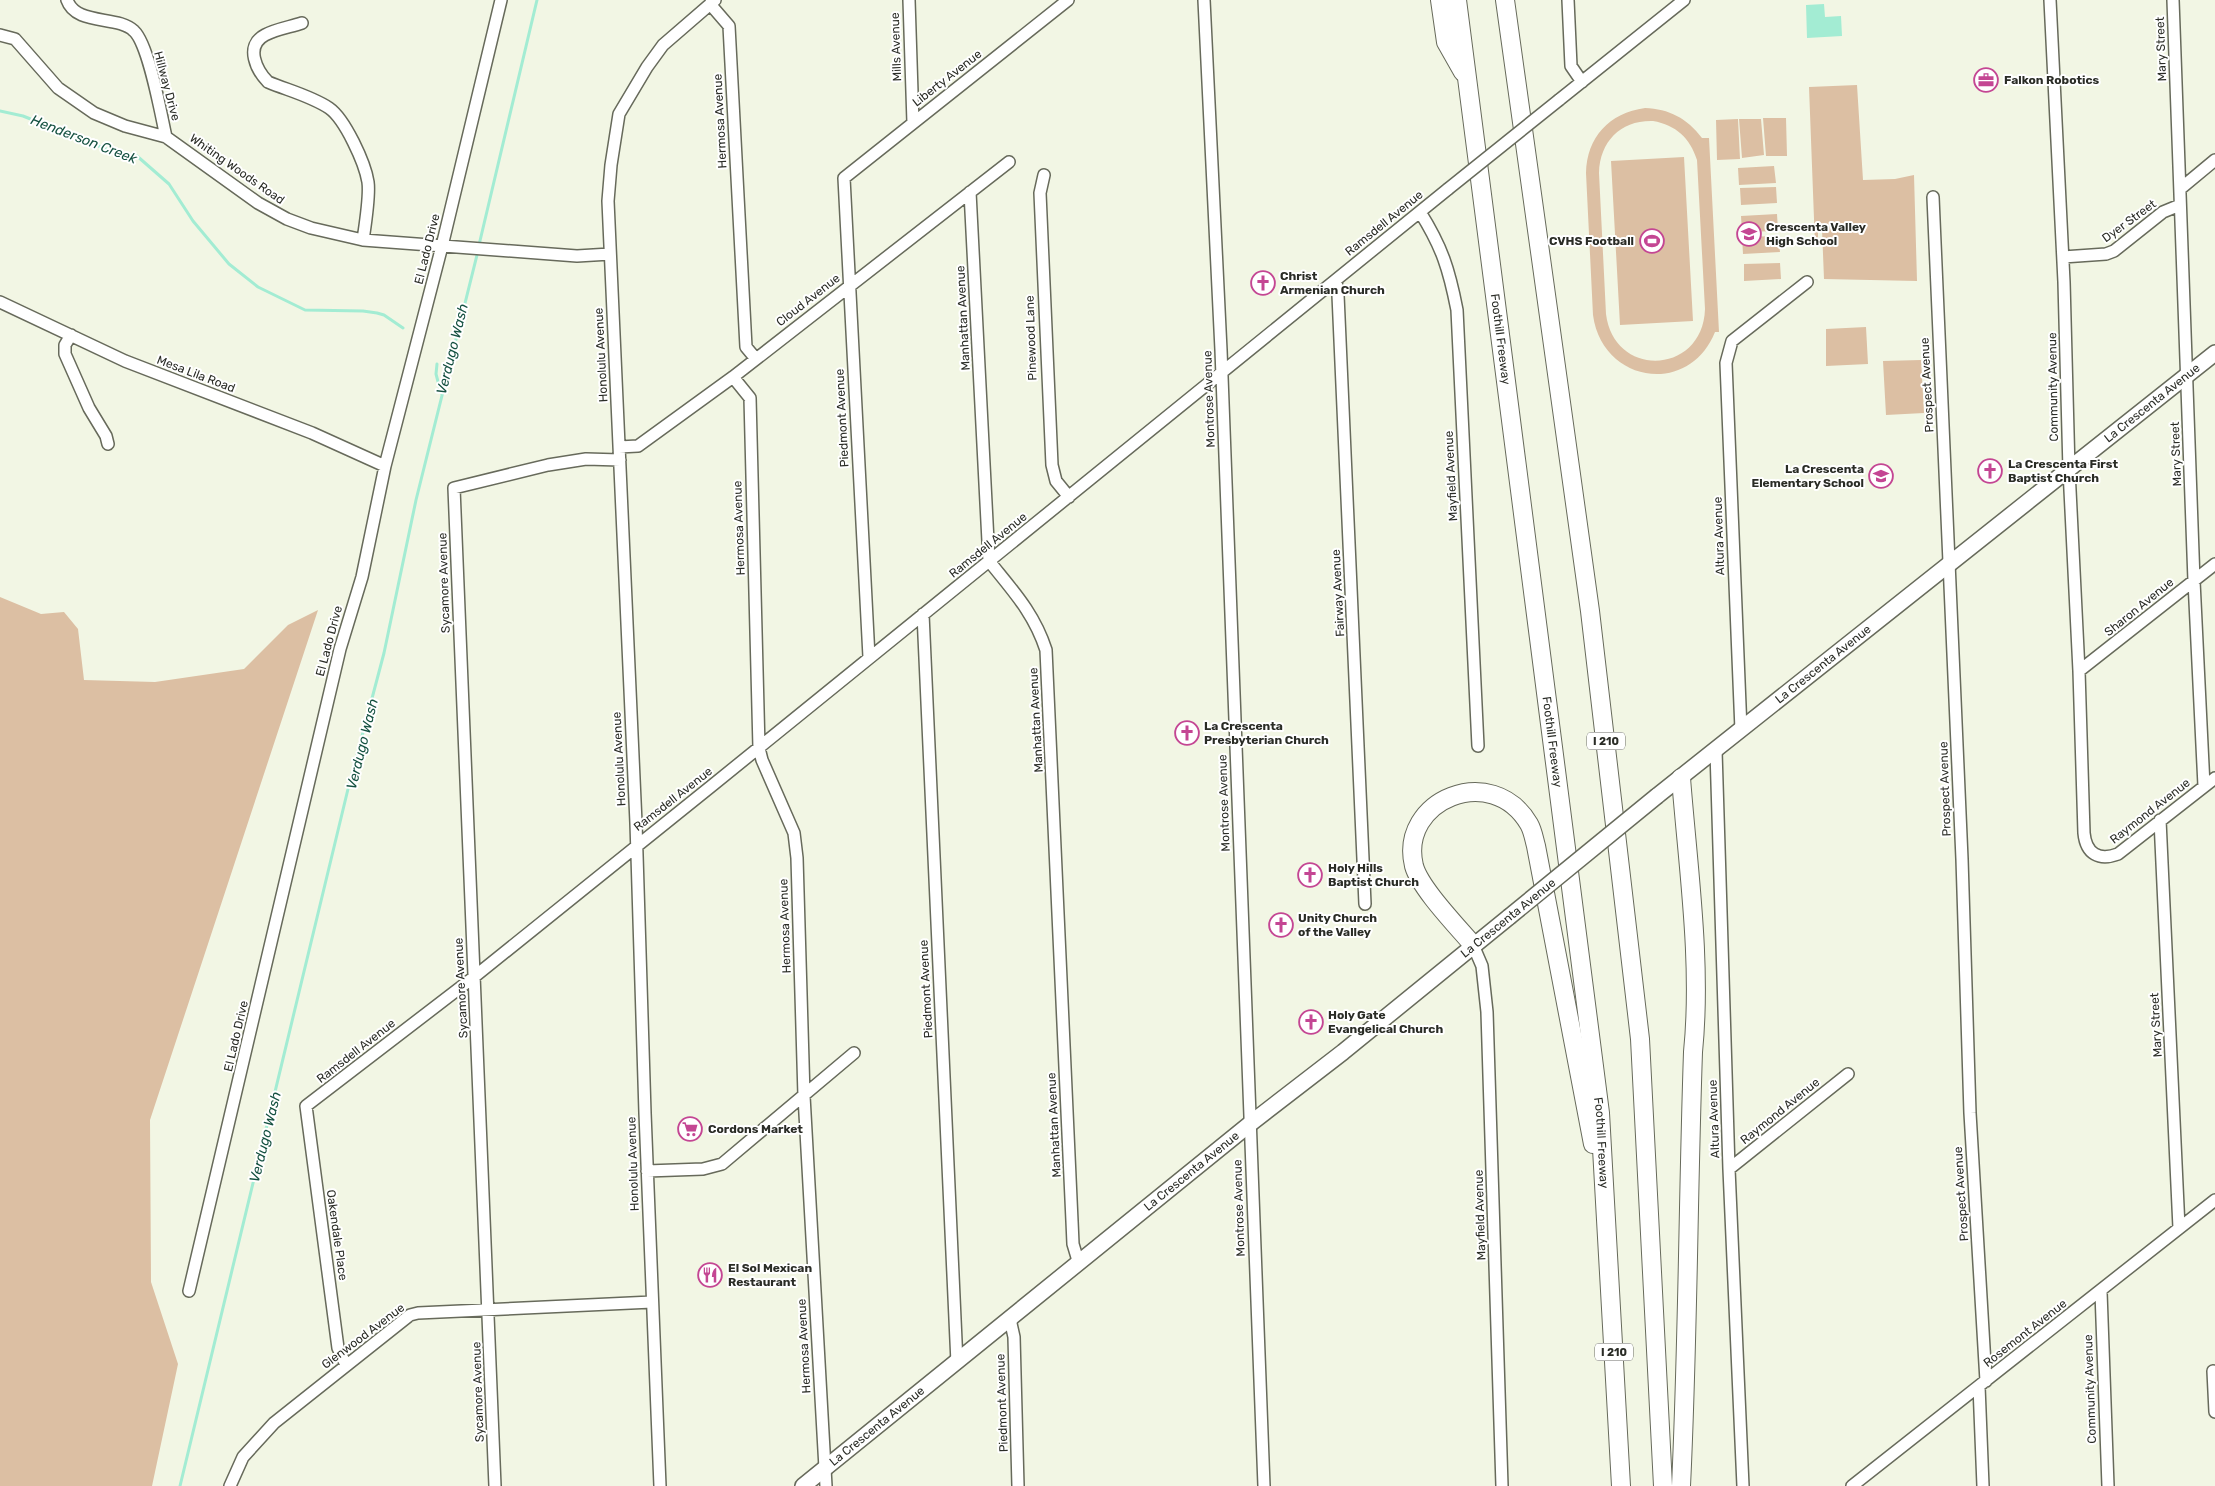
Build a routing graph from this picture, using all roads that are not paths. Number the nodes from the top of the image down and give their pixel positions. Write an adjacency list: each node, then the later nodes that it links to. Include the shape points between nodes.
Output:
1 (67, 0): 19 (street, Hillway Drive, via 69,6 79,13 134,30 147,58)
2 (501, 0): 30 (street, El Lado Drive)
3 (909, 0): 18 (street, Mills Avenue)
4 (1068, 0): 18 (street, Liberty Avenue)
5 (1204, 0): 40 (street, Montrose Avenue)
6 (1440, 0): 17 (highway, via 1446,42)
7 (1457, 0): 17 (highway, Foothill Freeway / I 210)
8 (1505, 0): 101 (highway, I 210, via 1590,611 1639,1029)
9 (1568, 0): 16 (street, via 1571,66)
10 (1684, 0): 16 (street, Ramsdell Avenue)
11 (2050, 0): 32 (street, Community Avenue)
12 (2173, 0): 24 (street, Mary Street)
13 (713, 2): 31 (street, Honolulu Avenue, via 663,45 619,114 608,200); 39 (street, Hermosa Avenue, via 729,26 746,347)
14 (302, 22): 29 (street, via 263,36 257,44 254,60 268,82 328,108 344,125 368,183)
15 (0, 36): 19 (street, Whiting Woods Road, via 15,39 58,88 94,113 125,126)
16 (1582, 82): 28 (street, Ramsdell Avenue, bridge)
17 (1468, 84): 77 (highway, Foothill Freeway / I 210, via 1600,1113)
18 (913, 123): 23 (street, Liberty Avenue)
19 (166, 137): 29 (street, Whiting Woods Road, via 272,212 311,228)
20 (2215, 160): 24 (street)
21 (1009, 162): 25 (street, Cloud Avenue)
22 (1044, 175): 48 (street, Pinewood Lane, via 1040,193 1049,432 1056,481)
23 (844, 178): 35 (street, Piedmont Avenue)
24 (2180, 189): 27 (street, Mary Street)
25 (970, 192): 35 (street, Cloud Avenue); 49 (street, Manhattan Avenue)
26 (1933, 196): 50 (street, Prospect Avenue)
27 (2180, 206): 32 (street, Dyer Street, via 2163,212 2114,251); 41 (street, Mary Street)
28 (1420, 212): 33 (street, Ramsdell Avenue); 57 (street, Mayfield Avenue, via 1442,251 1456,310)
29 (363, 240): 30 (street, Whiting Woods Road)
30 (442, 246): 31 (street, Whiting Woods Road, via 578,256); 46 (street, El Lado Drive)
31 (610, 254): 44 (street, Honolulu Avenue)
32 (2063, 257): 47 (street, Community Avenue)
33 (1336, 281): 40 (street, Ramsdell Avenue); 66 (street, Fairway Avenue)
34 (1807, 282): 56 (street, Altura Avenue, via 1732,341 1726,363)
35 (849, 285): 39 (street, Cloud Avenue); 54 (street, Piedmont Avenue)
36 (0, 302): 37 (street, Mesa Lila Road)
37 (71, 334): 43 (street, via 65,345 65,354); 46 (street, Mesa Lila Road, via 125,361 312,433)
38 (2215, 353): 41 (main road, La Crescenta Avenue)
39 (756, 359): 42 (street, Cloud Avenue)
40 (1221, 371): 48 (street, Ramsdell Avenue); 73 (street, Montrose Avenue)
41 (2188, 375): 47 (main road, La Crescenta Avenue); 52 (street, Mary Street)
42 (733, 377): 44 (street, Cloud Avenue, via 638,446); 58 (street, Hermosa Avenue, via 750,398)
43 (108, 444)
44 (619, 447): 45 (street, Honolulu Avenue)
45 (620, 460): 65 (street, Honolulu Avenue); 68 (street, Sycamore Avenue, via 586,459 548,465 454,488)
46 (385, 466): 80 (street, El Lado Drive, via 362,576 340,649)
47 (2069, 470): 50 (main road, La Crescenta Avenue); 55 (street, Community Avenue)
48 (1069, 497): 49 (street, Ramsdell Avenue)
49 (989, 561): 53 (street, Ramsdell Avenue); 79 (street, Manhattan Avenue, via 1026,607 1039,628 1046,650 1072,1228)
50 (1949, 564): 56 (main road, La Crescenta Avenue); 88 (street, Prospect Avenue)
51 (2215, 564): 52 (street, Sharon Avenue)
52 (2194, 581): 55 (street, Sharon Avenue); 62 (street, Mary Street)
53 (923, 614): 54 (street, Ramsdell Avenue); 85 (street, Piedmont Avenue)
54 (869, 657): 58 (street, Ramsdell Avenue)
55 (2079, 671): 64 (street, Community Avenue)
56 (1741, 730): 59 (main road, La Crescenta Avenue)
57 (1478, 746)
58 (759, 748): 65 (street, Ramsdell Avenue); 71 (street, Hermosa Avenue, via 796,841)
59 (1716, 751): 60 (main road, La Crescenta Avenue); 74 (street, Altura Avenue)
60 (1681, 778): 67 (main road, La Crescenta Avenue, bridge); 102 (highway, via 1696,1025)
61 (2215, 778): 62 (street, Raymond Avenue)
62 (2204, 786): 63 (street, Raymond Avenue)
63 (2160, 820): 64 (street, Raymond Avenue, via 2111,857 2101,858 2092,854 2087,848); 78 (street, Mary Street)
64 (2084, 833)
65 (637, 845): 68 (street, Ramsdell Avenue); 75 (street, Honolulu Avenue)
66 (1365, 904)
67 (1473, 945): 73 (main road, La Crescenta Avenue); 77 (highway, via 1422,882 1414,865 1414,847 1424,817 1434,806 1448,797 1478,791 1508,801 1530,826); 99 (street, Mayfield Avenue, via 1482,966 1487,1012)
68 (474, 977): 72 (street, Ramsdell Avenue); 83 (street, Sycamore Avenue)
69 (854, 1053): 71 (street)
70 (1848, 1074): 74 (street, Raymond Avenue)
71 (804, 1096): 75 (street, via 722,1164 703,1169); 90 (street, Hermosa Avenue)
72 (306, 1106): 86 (street, Oakendale Place, via 338,1348)
73 (1251, 1123): 79 (main road, La Crescenta Avenue); 98 (street, Montrose Avenue)
74 (1729, 1169): 103 (street, Altura Avenue)
75 (647, 1171): 82 (street, Honolulu Avenue)
76 (2215, 1200): 78 (street, Rosemont Avenue)
77 (1607, 1219): 100 (highway, Foothill Freeway / I 210)
78 (2179, 1228): 81 (street, Rosemont Avenue)
79 (1079, 1264): 84 (main road, La Crescenta Avenue)
80 (189, 1291)
81 (2101, 1292): 88 (street, Rosemont Avenue); 107 (street, Community Avenue)
82 (652, 1302): 83 (street, Glenwood Avenue); 94 (street, Honolulu Avenue)
83 (489, 1308): 86 (street, Glenwood Avenue, via 410,1315); 93 (street, Sycamore Avenue)
84 (1010, 1319): 85 (main road, La Crescenta Avenue); 97 (street, Piedmont Avenue, via 1014,1338)
85 (957, 1363): 90 (main road, La Crescenta Avenue)
86 (346, 1365): 92 (street, Glenwood Avenue, via 274,1422 243,1457)
87 (2213, 1371): 89 (street)
88 (1982, 1383): 91 (street, Rosemont Avenue); 106 (street, Prospect Avenue)
89 (2215, 1412)
90 (826, 1469): 95 (main road, La Crescenta Avenue); 96 (street, Hermosa Avenue)
91 (1869, 1472): 104 (street, Rosemont Avenue); 105 (street)
92 (230, 1486)
93 (495, 1486)
94 (660, 1486)
95 (803, 1486)
96 (826, 1486)
97 (1018, 1486)
98 (1264, 1486)
99 (1502, 1486)
100 (1621, 1486)
101 (1663, 1486)
102 (1681, 1486)
103 (1743, 1486)
104 (1852, 1486)
105 (1870, 1486)
106 (1983, 1486)
107 (2108, 1486)

